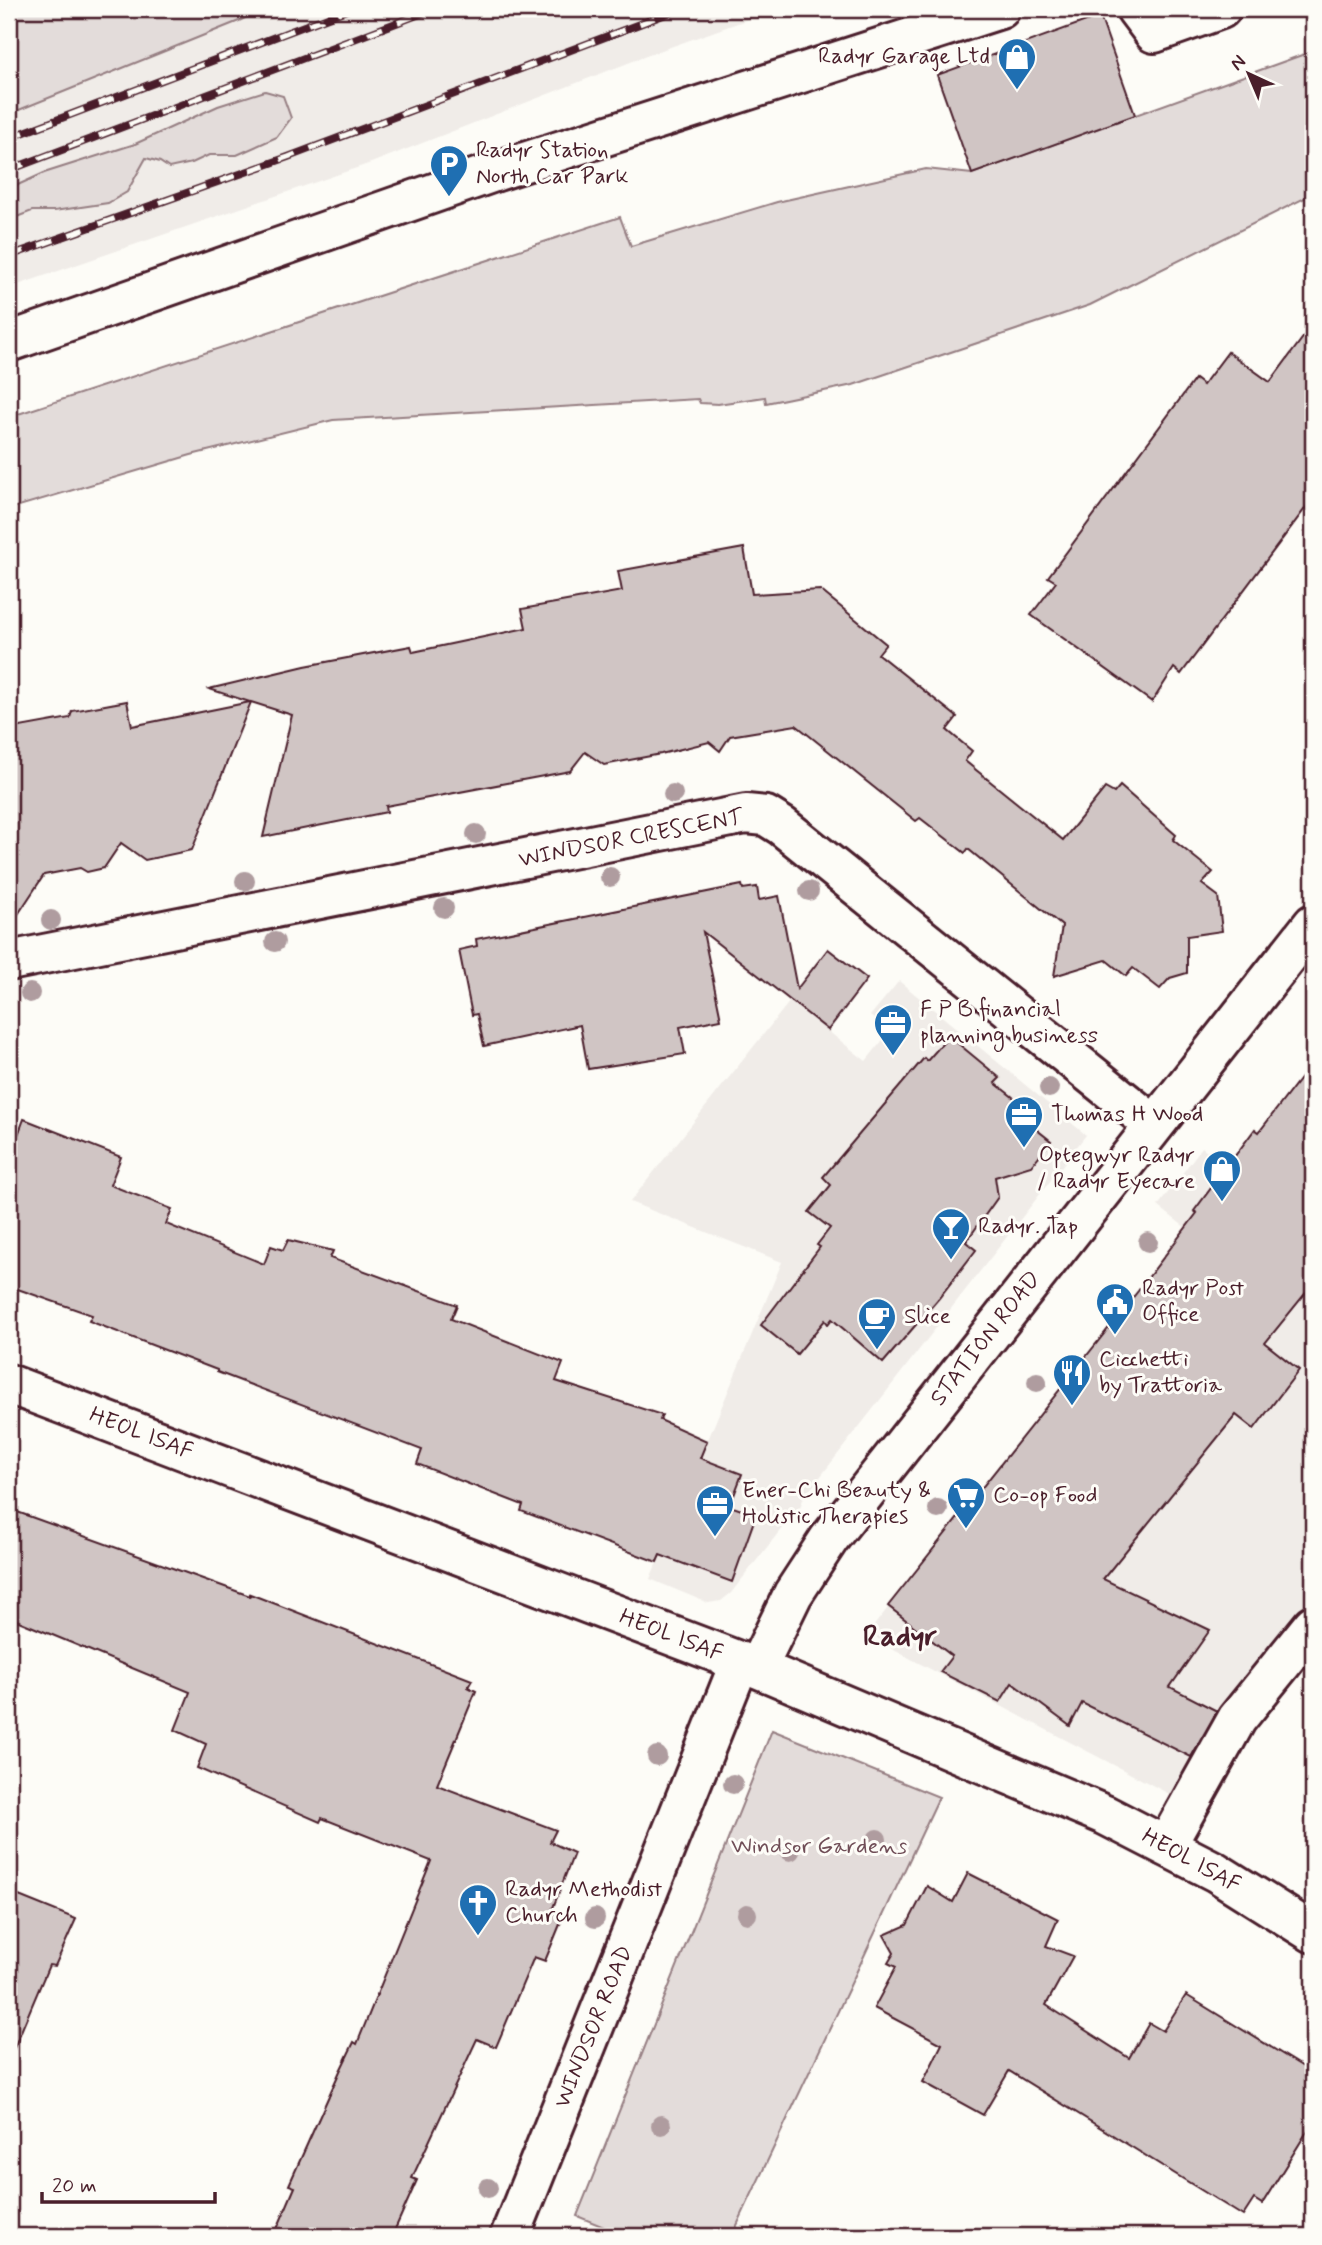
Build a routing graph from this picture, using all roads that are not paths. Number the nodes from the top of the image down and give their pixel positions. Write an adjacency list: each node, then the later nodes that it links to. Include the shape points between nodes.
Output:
1 (1000, 9): 4 (street, via 498,171)
2 (1136, 9): 3 (street, via 1154,33)
3 (1221, 9)
4 (9, 342)
5 (1313, 923): 7 (street, STATION ROAD)
6 (9, 961): 7 (street, WINDSOR CRESCENT, via 746,814 766,816)
7 (1154, 1125): 10 (street, STATION ROAD, via 830,1539)
8 (9, 1384): 10 (street, HEOL ISAF)
9 (1313, 1625): 11 (street, via 1237,1719)
10 (748, 1665): 11 (street, HEOL ISAF, via 1093,1810); 13 (street, WINDSOR ROAD)
11 (1166, 1846): 12 (street, HEOL ISAF)
12 (1310, 1929)
13 (510, 2236)

